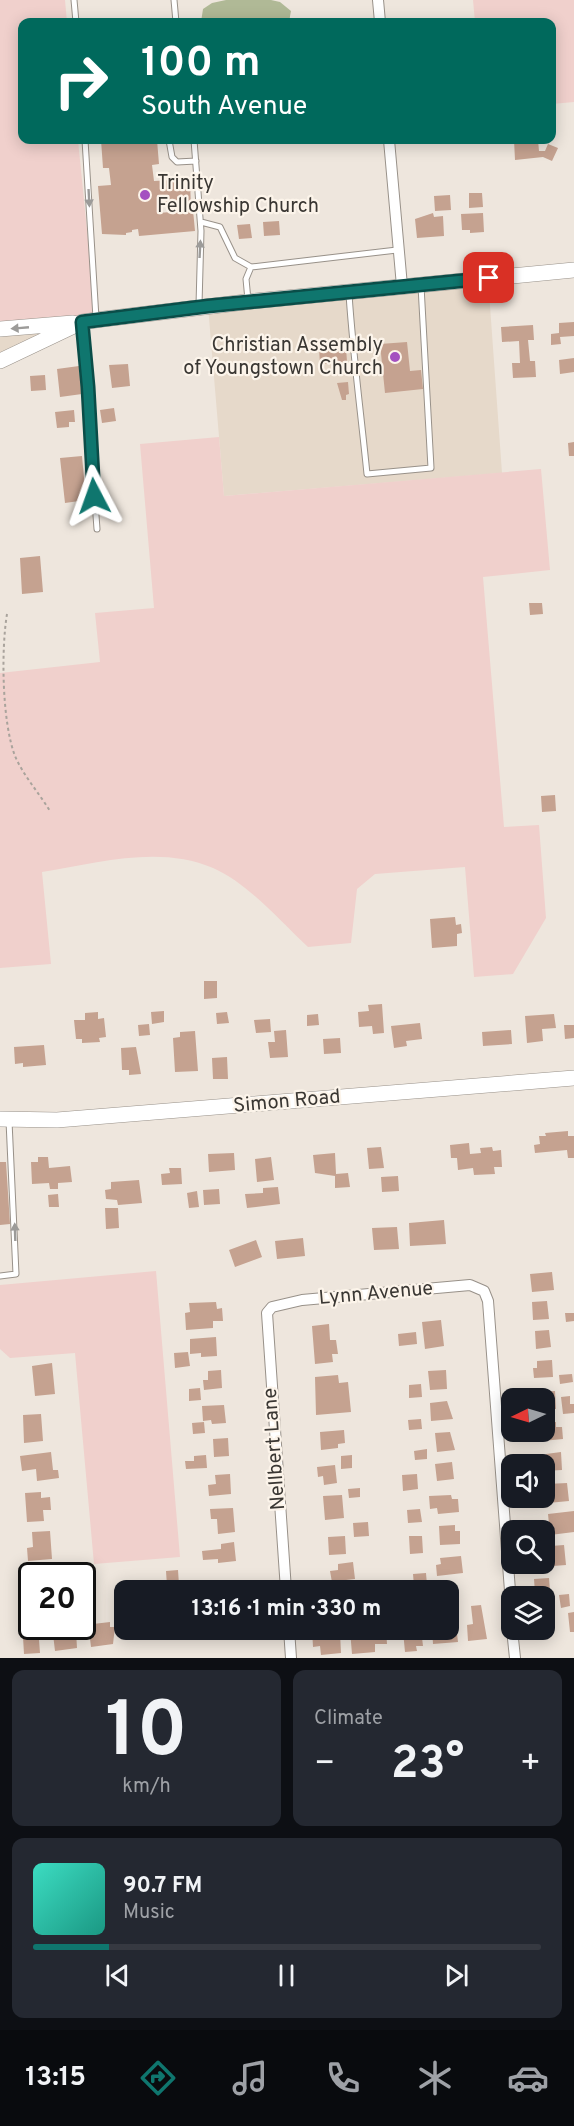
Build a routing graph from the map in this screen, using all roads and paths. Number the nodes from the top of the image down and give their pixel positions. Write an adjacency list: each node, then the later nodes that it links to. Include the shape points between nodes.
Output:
1 (74, 0): 4 (lane)
2 (174, 0): 5 (lane)
3 (378, 0): 6 (street)
4 (76, 18)
5 (176, 18)
6 (380, 18)
7 (85, 144): 21 (lane, one-way to 21)
8 (170, 144): 11 (lane, via 177,162)
9 (194, 144): 11 (lane)
10 (389, 144): 13 (street)
11 (196, 161): 12 (lane)
12 (201, 222): 14 (lane, via 220,227 235,258); 20 (lane, one-way to 12)
13 (398, 250): 14 (lane); 17 (street)
14 (251, 267): 19 (lane, via 246,279)
15 (574, 270): 16 (street)
16 (421, 284): 17 (street); 18 (lane, via 431,468 421,469 367,474 353,367)
17 (402, 286): 18 (street)
18 (349, 291): 19 (street)
19 (248, 301): 20 (street)
20 (199, 307): 21 (street)
21 (89, 321): 22 (street, one-way to 22); 23 (street); 24 (lane)
22 (0, 329)
23 (0, 362)
24 (97, 529)
25 (7, 614): 26 (path, via 3,643 10,741 16,758)
26 (50, 811)
27 (574, 1078): 28 (street, Simon Road, via 57,1120)
28 (4, 1119): 29 (lane, one-way to 28, via 16,1274)
29 (0, 1276)
30 (269, 1310): 31 (street, Nellbert Lane, via 266,1323); 32 (street, Lynn Avenue, via 285,1302 470,1285 484,1291 488,1301)
31 (285, 1580)
32 (510, 1586)
33 (290, 1640): 35 (street)
34 (513, 1640): 36 (street)
35 (291, 1658)
36 (515, 1658)

